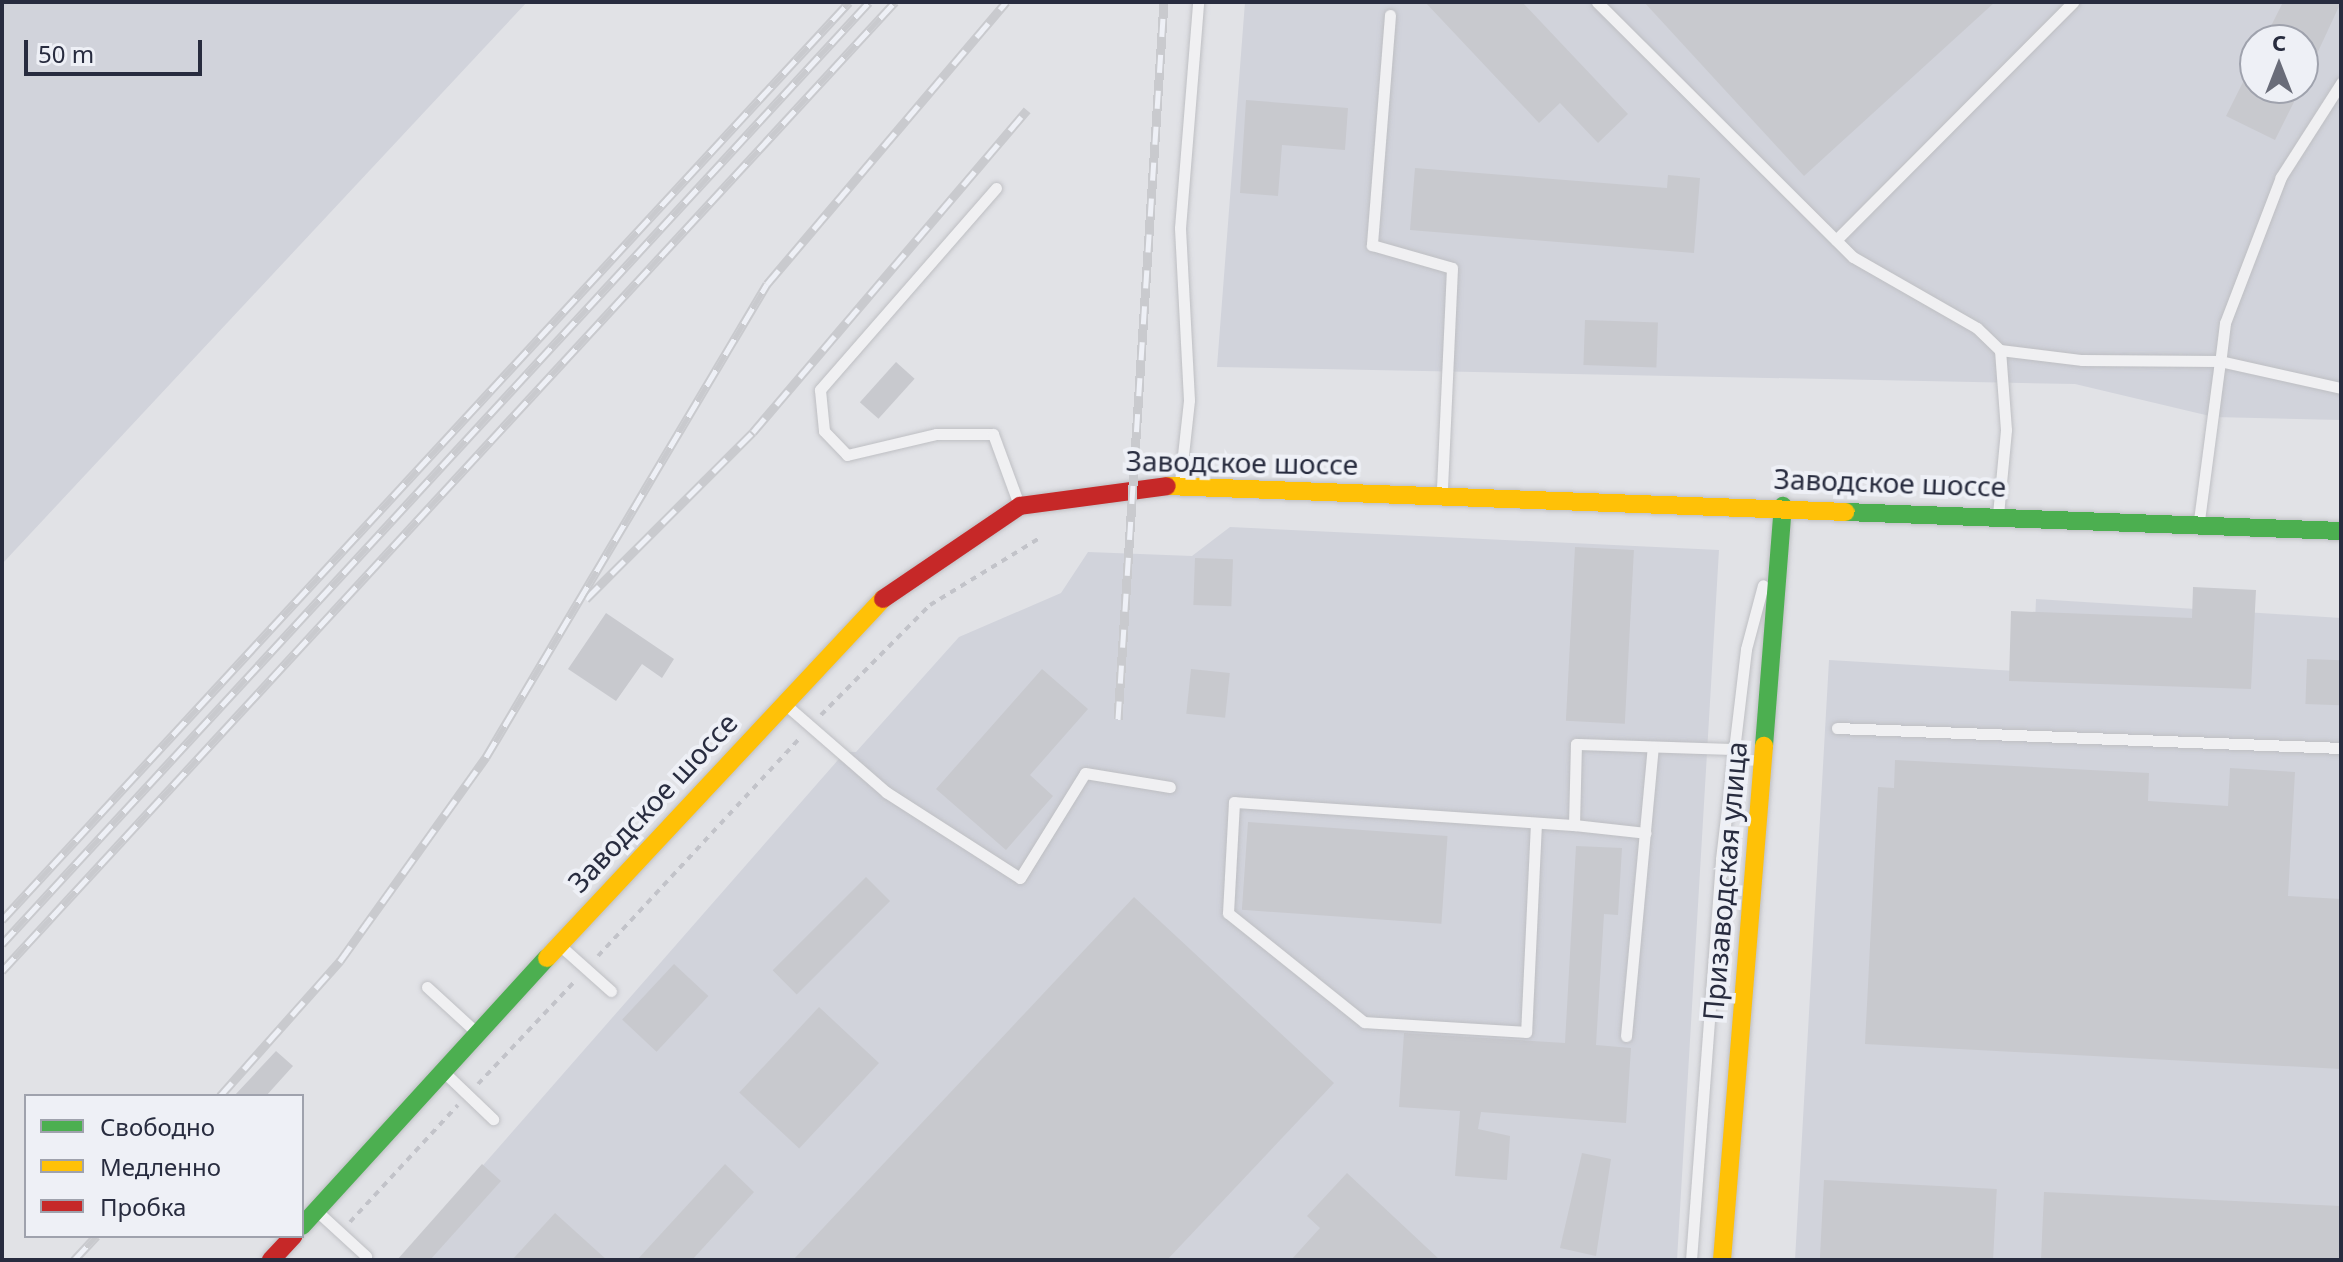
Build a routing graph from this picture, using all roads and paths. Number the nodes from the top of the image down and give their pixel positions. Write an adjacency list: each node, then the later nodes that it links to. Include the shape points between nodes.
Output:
1 (1198, 2): 11 (lane, via 1180,228 1189,400)
2 (1597, 2): 7 (lane)
3 (2073, 2): 7 (lane)
4 (1390, 15): 12 (lane, via 1372,245 1452,268)
5 (2341, 83): 9 (lane, via 2281,177 2225,323)
6 (996, 188): 13 (lane, via 820,390 824,431 847,455 936,434 993,434)
7 (1836, 240): 8 (lane)
8 (2000, 350): 9 (lane, via 2082,360); 15 (lane, via 2006,430)
9 (2220, 361): 10 (lane); 16 (lane)
10 (2341, 388)
11 (1179, 486): 12 (main road, Заводское шоссе); 13 (main road, Заводское шоссе, via 1137,485)
12 (1442, 495): 14 (main road, Заводское шоссе)
13 (1020, 506): 19 (main road, Заводское шоссе, via 909,575)
14 (1783, 506): 15 (main road, Заводское шоссе); 24 (lane, via 1746,649); 45 (main road, Призаводская улица)
15 (1998, 514): 16 (main road, Заводское шоссе)
16 (2199, 524): 17 (main road, Заводское шоссе)
17 (2341, 531)
18 (1038, 539): 20 (path, via 930,605)
19 (783, 701): 20 (lane); 29 (main road, Заводское шоссе)
20 (810, 727): 25 (lane, via 886,792 1020,878 1085,773); 30 (path)
21 (1837, 728): 23 (lane)
22 (1653, 747): 24 (lane); 27 (lane, via 1576,744); 28 (lane)
23 (2341, 748)
24 (1734, 749): 44 (lane)
25 (1170, 787)
26 (1536, 823): 26 (lane, via 1526,1032 1364,1022 1228,913 1234,802); 27 (lane)
27 (1574, 825): 28 (lane)
28 (1646, 833): 34 (lane)
29 (560, 945): 30 (lane); 33 (main road, Заводское шоссе)
30 (586, 968): 32 (lane); 36 (path)
31 (427, 987): 33 (lane)
32 (611, 991)
33 (478, 1034): 35 (main road, Заводское шоссе)
34 (1626, 1036)
35 (443, 1072): 36 (lane); 38 (main road, Заводское шоссе)
36 (468, 1095): 37 (lane); 40 (path)
37 (493, 1119)
38 (316, 1210): 39 (main road, Заводское шоссе); 40 (lane)
39 (304, 1224)
40 (340, 1232): 42 (lane)
41 (291, 1238): 43 (main road)
42 (366, 1256)
43 (271, 1260)
44 (1691, 1260)
45 (1722, 1260)

